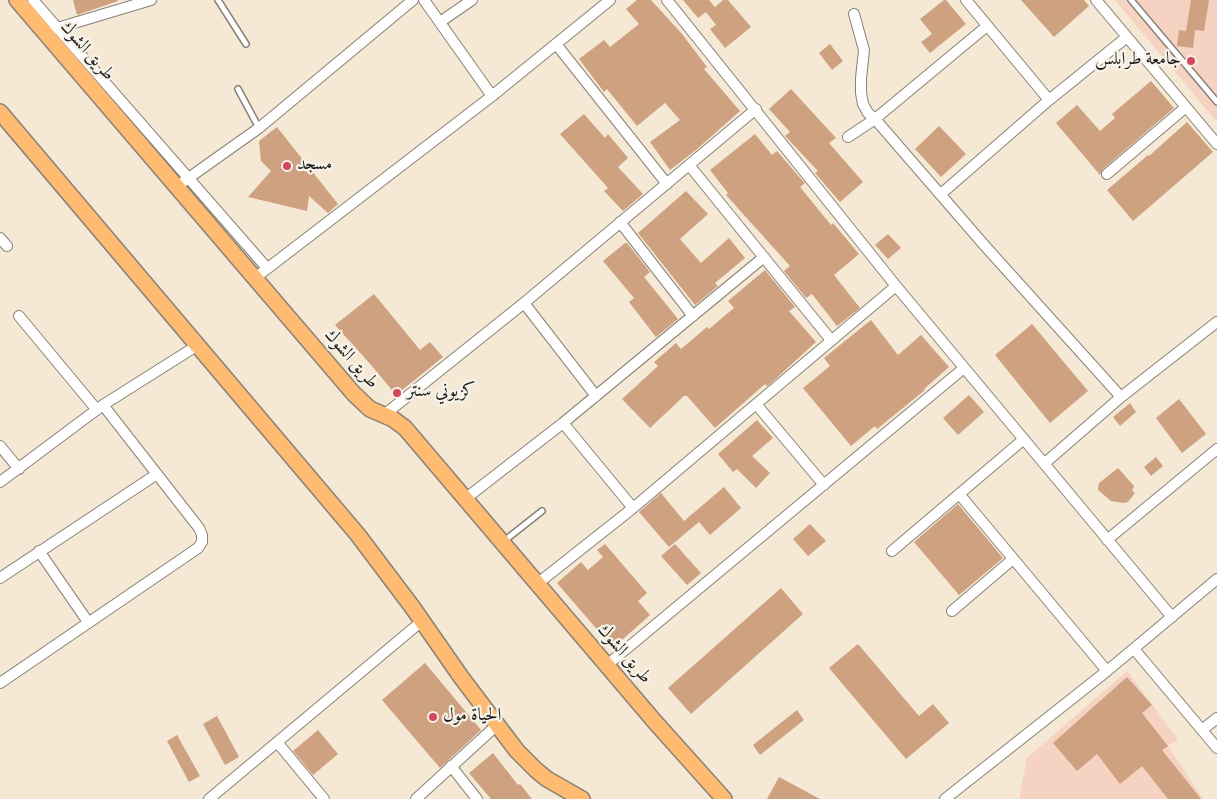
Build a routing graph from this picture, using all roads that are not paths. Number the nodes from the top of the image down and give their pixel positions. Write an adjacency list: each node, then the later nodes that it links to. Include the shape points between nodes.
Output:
1 (17, 0): 16 (main road, طريق الشوك)
2 (33, 0): 16 (street)
3 (151, 0): 16 (street)
4 (218, 0): 18 (lane)
5 (413, 0): 30 (street)
6 (424, 0): 14 (street)
7 (472, 0): 14 (street)
8 (610, 0): 19 (street)
9 (667, 0): 27 (street)
10 (966, 0): 15 (street)
11 (1096, 0): 17 (street)
12 (1131, 0): 22 (lane)
13 (854, 14): 29 (street, via 864,50 860,78 863,104)
14 (440, 22): 23 (street)
15 (987, 26): 24 (street); 29 (street)
16 (52, 30): 35 (main road, طريق الشوك)
17 (1127, 37): 24 (street); 26 (street)
18 (246, 44)
19 (556, 44): 23 (street); 36 (street)
20 (238, 89): 30 (lane)
21 (1217, 91): 22 (lane)
22 (1211, 94): 25 (lane)
23 (492, 96): 40 (street)
24 (1049, 100): 37 (street)
25 (1217, 102)
26 (1186, 107): 32 (street); 34 (street)
27 (756, 109): 33 (street); 41 (street)
28 (0, 112): 47 (main road)
29 (875, 119): 31 (street); 37 (street)
30 (259, 128): 35 (street)
31 (848, 137)
32 (1217, 144)
33 (689, 165): 36 (street); 39 (street)
34 (1107, 174)
35 (183, 183): 40 (main road, طريق الشوك)
36 (667, 184): 38 (street)
37 (941, 194): 50 (street)
38 (620, 222): 42 (street); 44 (street)
39 (764, 257): 44 (street); 46 (street)
40 (261, 273): 53 (main road, طريق الشوك, via 364,405)
41 (896, 286): 46 (street); 48 (street)
42 (524, 303): 49 (street); 53 (street)
43 (20, 316): 52 (street)
44 (693, 316): 49 (street)
45 (1217, 322): 50 (street)
46 (832, 340): 51 (street)
47 (198, 345): 52 (street); 77 (main road, via 358,535)
48 (964, 368): 55 (street); 62 (street)
49 (596, 396): 54 (street)
50 (1121, 397): 58 (street)
51 (756, 404): 62 (street); 65 (street)
52 (100, 408): 59 (street); 60 (street)
53 (384, 415): 64 (main road, طريق الشوك, via 405,428)
54 (563, 423): 64 (street); 65 (street)
55 (1024, 439): 58 (street); 63 (street)
56 (0, 446): 59 (street)
57 (1217, 449): 67 (street)
58 (1045, 463): 67 (street)
59 (19, 469): 61 (street)
60 (157, 474): 69 (street); 78 (street, via 199,528 202,542 198,548)
61 (0, 482)
62 (824, 485): 80 (street)
63 (960, 495): 70 (street); 71 (street)
64 (465, 499): 68 (main road, طريق الشوك)
65 (633, 508): 74 (street)
66 (542, 511): 68 (lane)
67 (1107, 540): 76 (street)
68 (502, 543): 74 (main road, طريق الشوك)
69 (40, 550): 72 (street); 78 (street)
70 (892, 551)
71 (1013, 559): 75 (street); 81 (street)
72 (0, 578)
73 (1217, 579): 76 (street)
74 (537, 584): 80 (main road, طريق الشوك)
75 (952, 611)
76 (1172, 617): 79 (street)
77 (422, 621): 84 (main road); 86 (street)
78 (88, 622): 82 (street)
79 (1134, 649): 81 (street); 85 (street)
80 (606, 665): 94 (main road, طريق الشوك)
81 (1107, 672): 95 (street)
82 (0, 683)
83 (1217, 718): 85 (street)
84 (497, 725): 88 (street); 93 (main road, via 536,770)
85 (1202, 730): 87 (street)
86 (277, 742): 89 (street); 90 (street)
87 (1217, 748)
88 (452, 766): 91 (street); 92 (street)
89 (209, 799)
90 (324, 799)
91 (416, 799)
92 (477, 799)
93 (582, 799)
94 (724, 799)
95 (945, 799)

